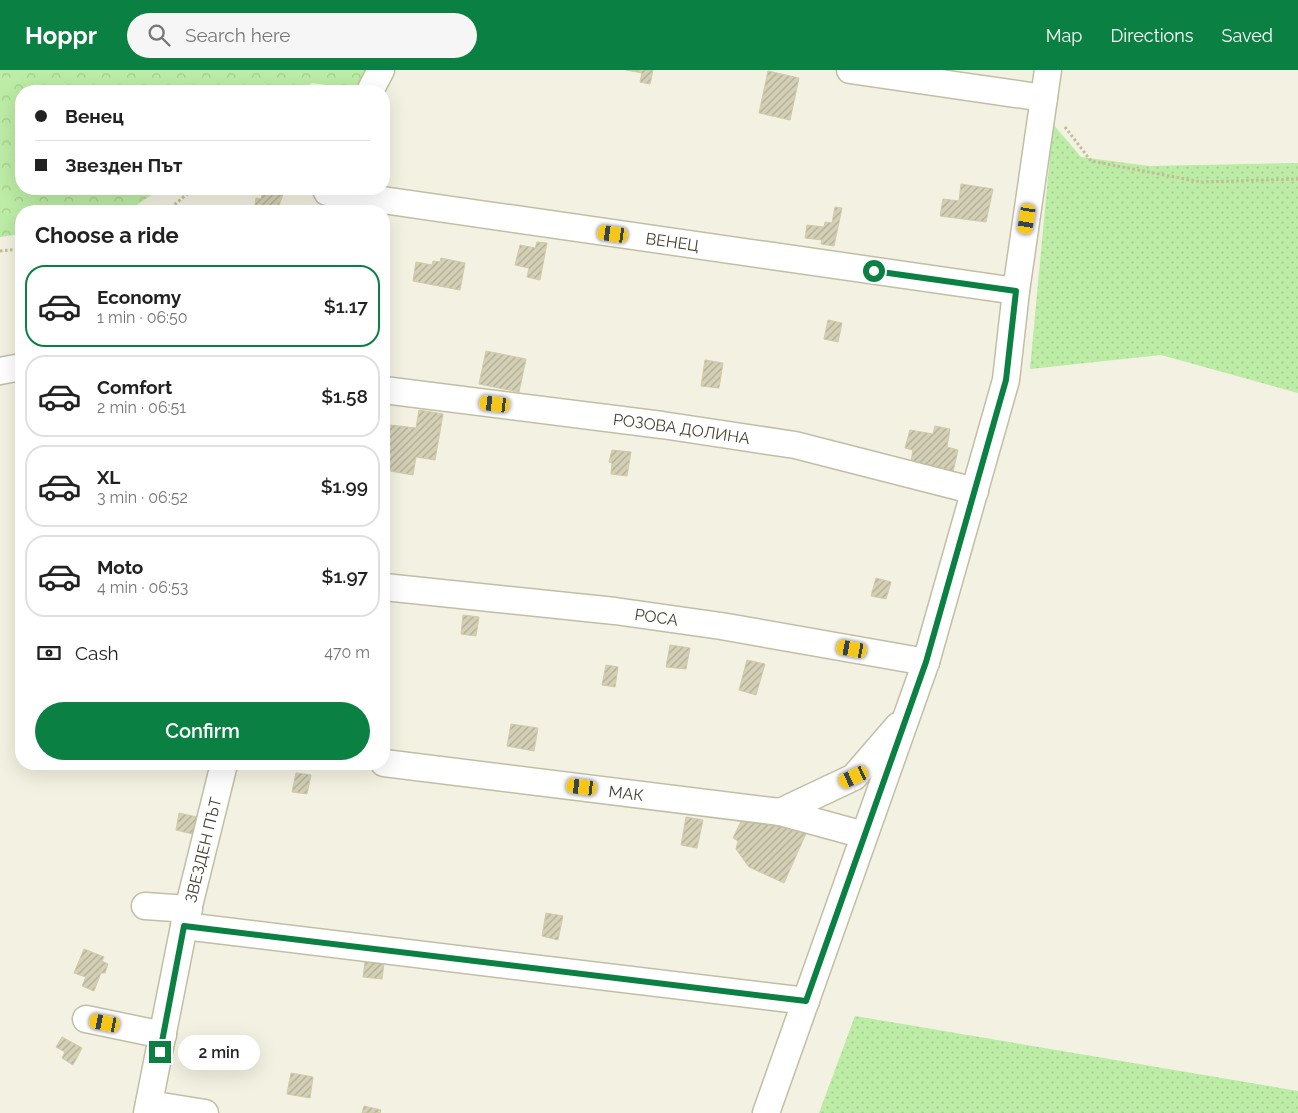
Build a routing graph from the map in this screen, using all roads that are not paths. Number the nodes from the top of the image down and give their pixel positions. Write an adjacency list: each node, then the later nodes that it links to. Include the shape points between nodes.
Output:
1 (381, 70): 4 (street)
2 (850, 70): 5 (street)
3 (1048, 70): 5 (street)
4 (373, 85)
5 (1044, 98): 9 (street)
6 (327, 197): 7 (street, ВЕНЕЦ)
7 (386, 205)
8 (390, 206): 9 (street, ВЕНЕЦ)
9 (1016, 291): 13 (street, via 1006,380)
10 (15, 368): 11 (street)
11 (0, 371)
12 (390, 391): 13 (street, РОЗОВА ДОЛИНА, via 795,445)
13 (975, 491): 15 (street)
14 (390, 587): 15 (street, РОСА, via 615,611)
15 (926, 662): 16 (street)
16 (909, 714): 19 (street, via 854,777); 20 (street)
17 (390, 764): 19 (street, МАК)
18 (223, 770): 22 (street, ЗВЕЗДЕН ПЪТ)
19 (780, 812): 20 (street, МАК)
20 (864, 835): 23 (street)
21 (145, 906): 22 (street)
22 (187, 918): 23 (street); 25 (street, ЗВЕЗДЕН ПЪТ)
23 (806, 1001): 28 (street)
24 (86, 1019): 25 (street)
25 (163, 1035): 26 (street, ЗВЕЗДЕН ПЪТ)
26 (148, 1109): 27 (street)
27 (205, 1113)
28 (766, 1113)

